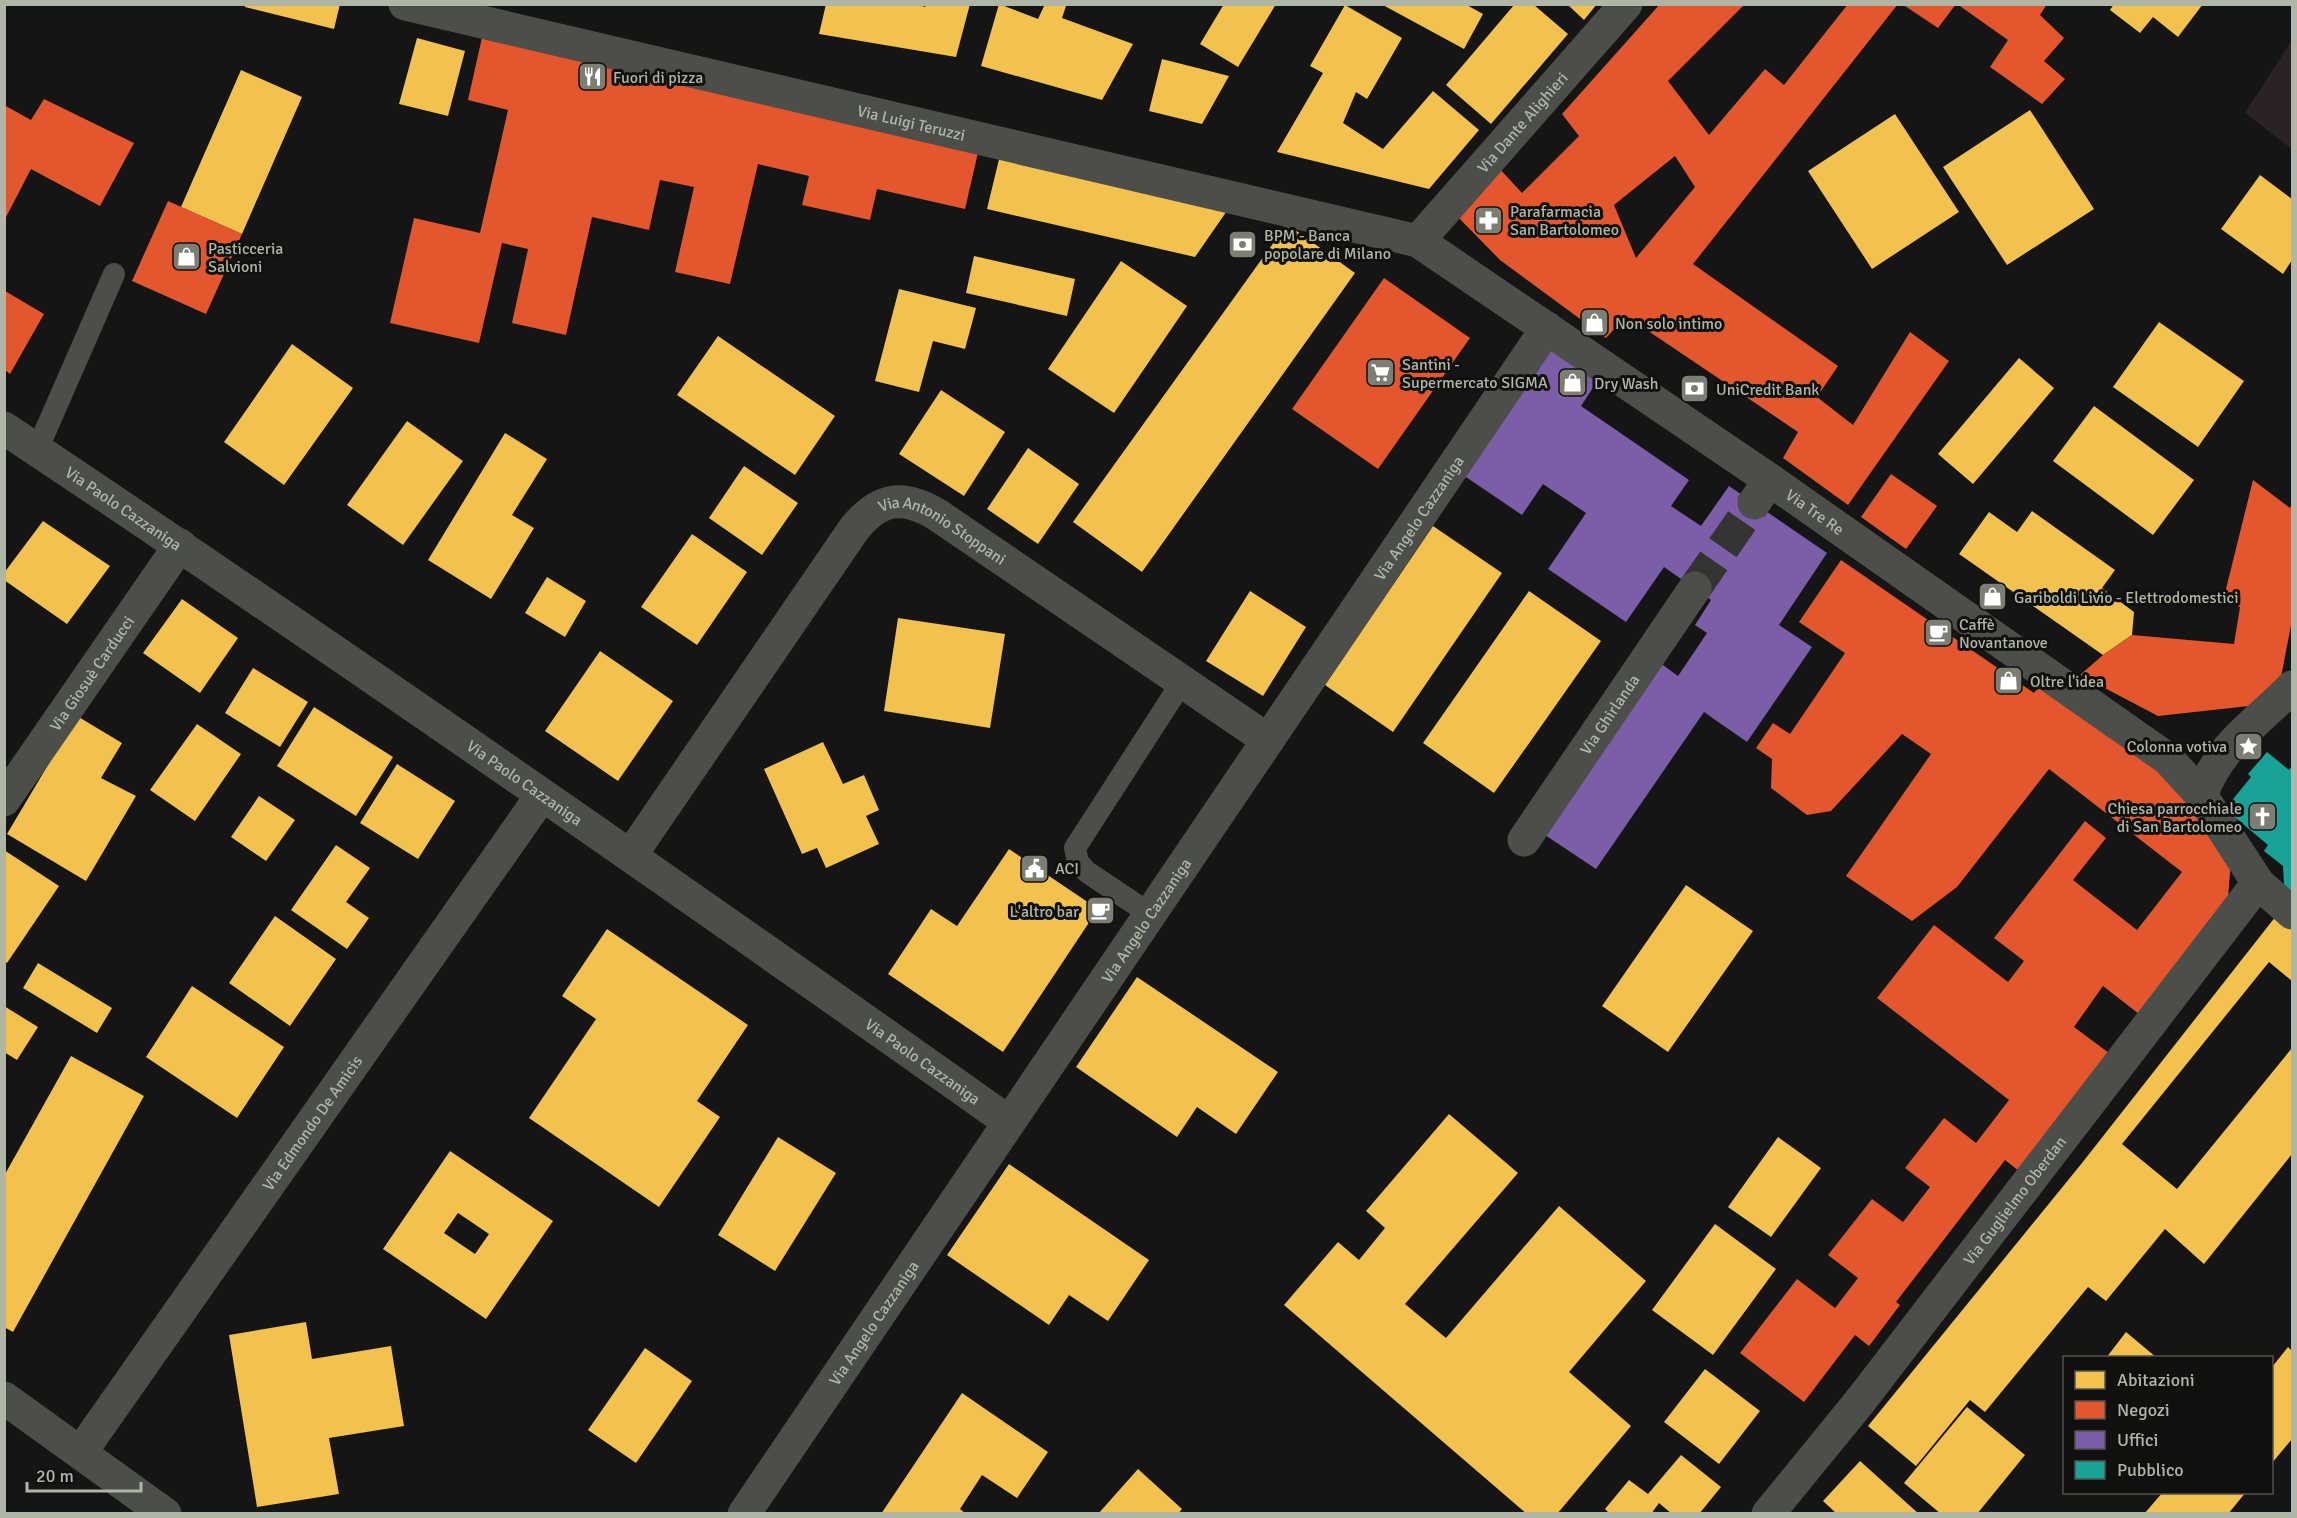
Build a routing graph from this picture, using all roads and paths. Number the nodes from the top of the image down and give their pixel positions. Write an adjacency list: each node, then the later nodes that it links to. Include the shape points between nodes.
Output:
1 (405, 4): 3 (street, Via Luigi Teruzzi)
2 (1626, 4): 3 (street, Via Dante Alighieri)
3 (1418, 241): 5 (street, Via Tre Re)
4 (114, 274): 7 (lane)
5 (1547, 328): 12 (street, Via Angelo Cazzaniga); 14 (street, Via Tre Re, via 1762,491 2155,749)
6 (4, 428): 7 (street, Via Paolo Cazzaniga)
7 (37, 450): 8 (street, Via Paolo Cazzaniga)
8 (180, 546): 13 (street, Via Paolo Cazzaniga); 15 (street, Via Giosuè Carducci)
9 (1695, 588): 16 (street, Via Ghirlanda)
10 (1182, 682): 12 (street, Via Antonio Stoppani); 17 (street, Via Antonio Stoppani, via 936,514 901,501 878,506 854,529); 20 (lane, via 1075,848 1078,862 1087,872)
11 (2292, 687): 14 (street, via 2234,740)
12 (1268, 740): 20 (street, Via Angelo Cazzaniga)
13 (542, 795): 17 (street, Via Paolo Cazzaniga); 23 (street, Via Edmondo De Amicis)
14 (2201, 795): 18 (street, Via Tre Re)
15 (4, 800)
16 (1524, 840)
17 (631, 855): 21 (street, Via Paolo Cazzaniga)
18 (2258, 883): 19 (street, Via Tre Re); 26 (street, Via Guglielmo Oberdan, via 1861,1400)
19 (2292, 913)
20 (1150, 914): 21 (street, Via Angelo Cazzaniga)
21 (1009, 1122): 25 (street, Via Angelo Cazzaniga)
22 (4, 1398): 23 (street)
23 (81, 1452): 24 (street)
24 (165, 1514)
25 (744, 1514)
26 (1768, 1514)

